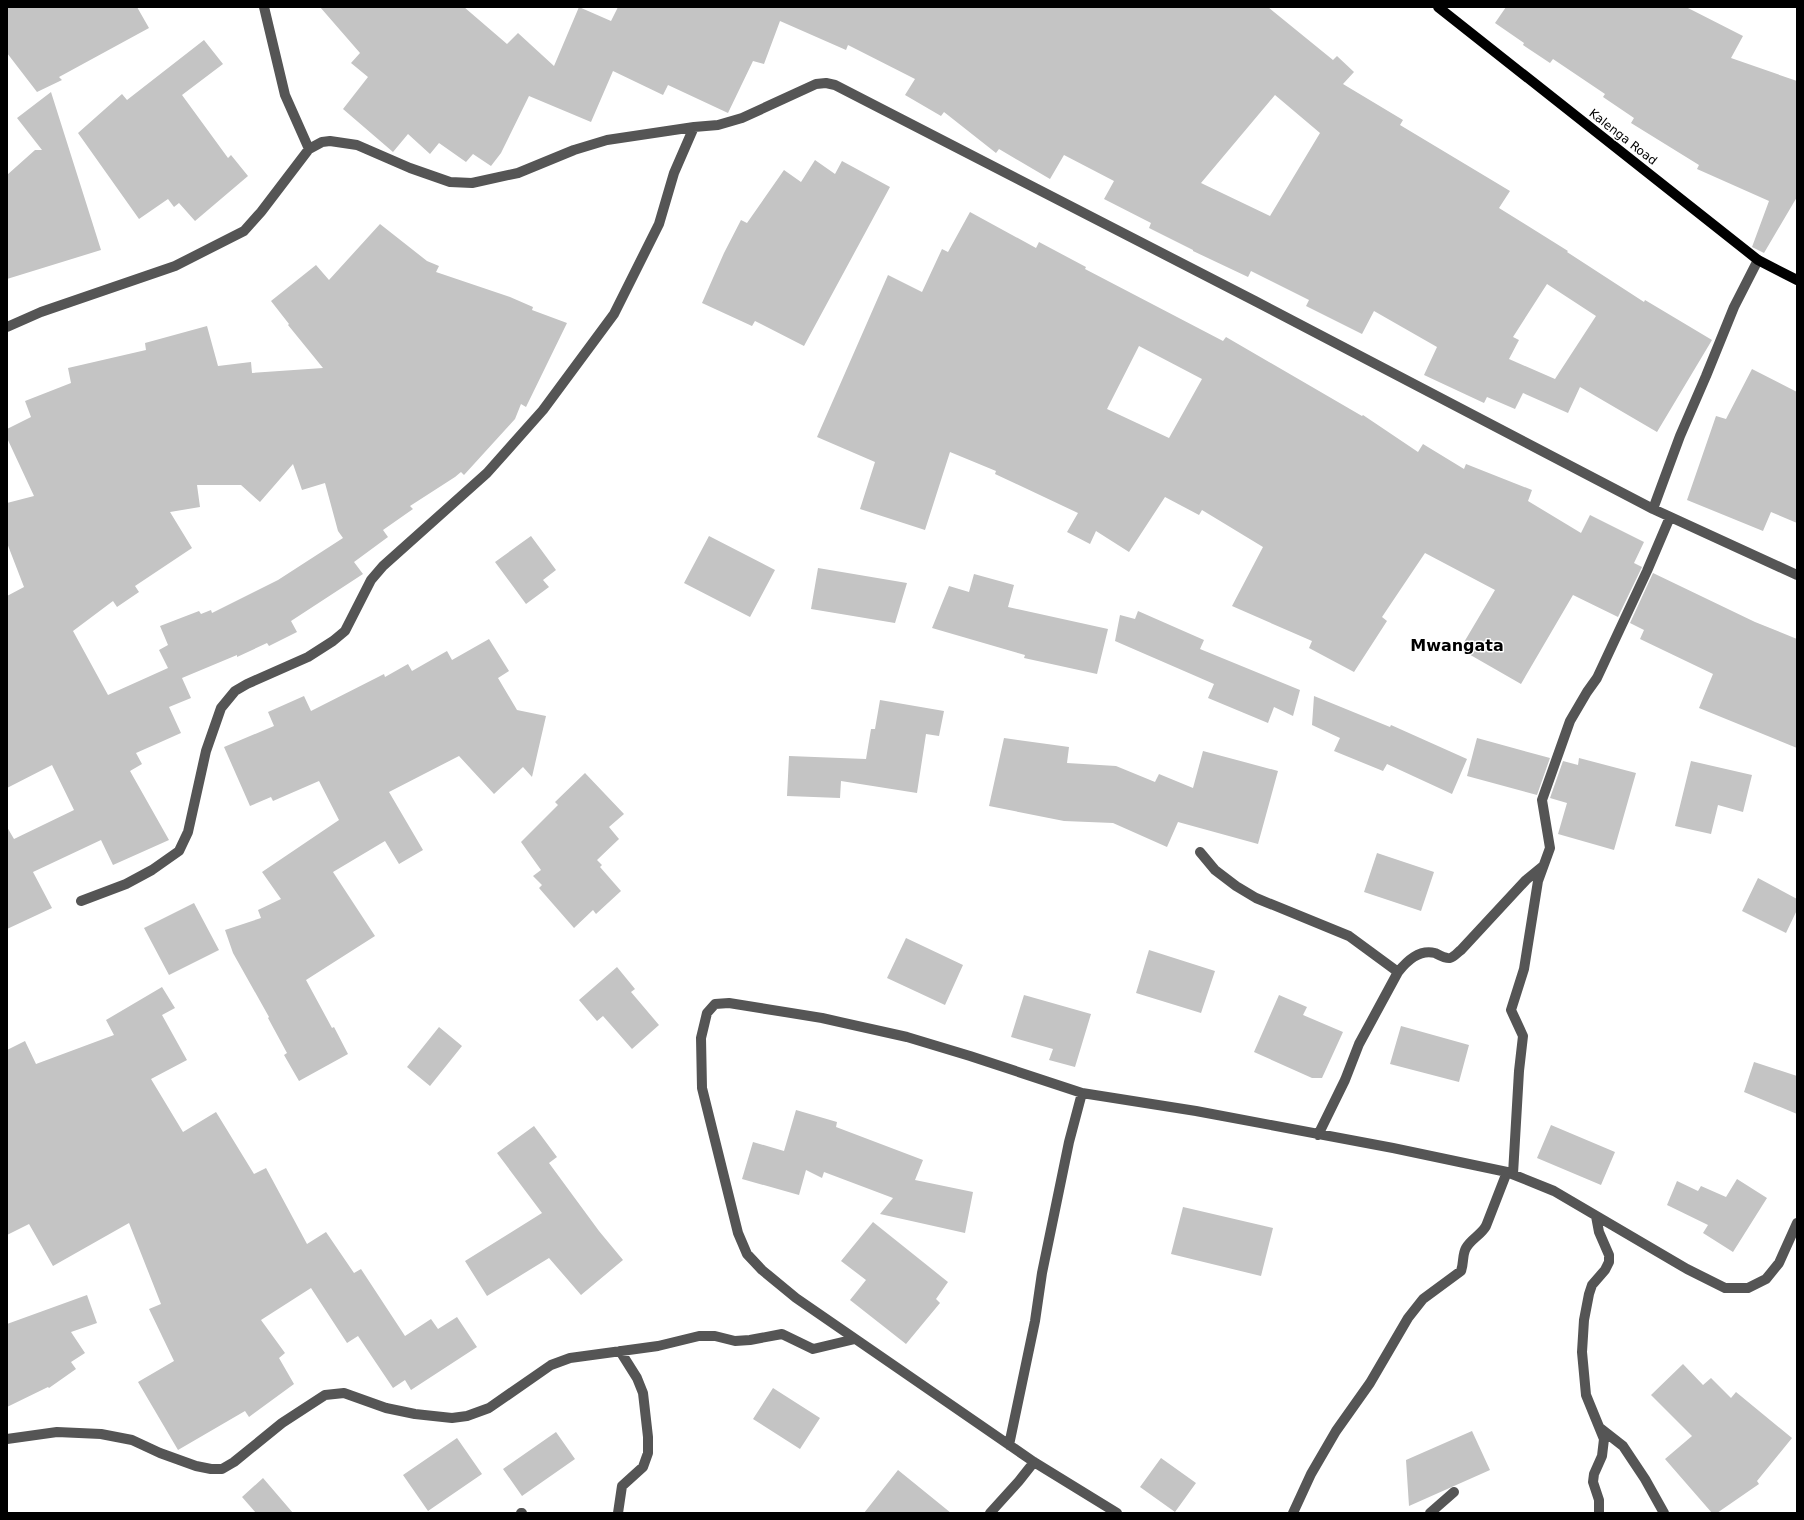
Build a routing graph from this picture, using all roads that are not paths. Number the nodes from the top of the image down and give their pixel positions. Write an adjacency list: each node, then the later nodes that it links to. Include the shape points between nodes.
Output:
1 (264, 7): 4 (street, via 285,95)
2 (1438, 7): 5 (main road, Kalenga Road)
3 (694, 127): 4 (street, via 607,140 574,150 518,173 472,184 450,182 357,146 330,141); 8 (street, via 718,125 742,118 816,84 835,85 1262,304); 13 (street, via 674,173 659,224 614,314 543,410 487,473 383,566 371,580 345,631 308,657 247,684 230,697 221,708 206,751 188,832 179,851 126,884)
4 (309, 149): 7 (street, via 244,231 175,266 40,312)
5 (1758, 260): 6 (main road, Kalenga Road); 8 (street, via 1734,307 1680,436)
6 (1797, 280)
7 (7, 327)
8 (1653, 509): 9 (street)
9 (1670, 517): 10 (street); 12 (street, via 1598,678 1570,721 1542,800 1550,848)
10 (1797, 575)
11 (1200, 852): 14 (street, via 1215,870 1236,886 1256,898 1349,936)
12 (1545, 865): 14 (street, via 1526,880 1453,957 1448,958 1432,952 1424,953 1414,956); 17 (street, via 1538,881 1524,969 1511,1010 1523,1036)
13 (81, 902)
14 (1398, 972): 16 (street, via 1359,1044)
15 (1082, 1093): 16 (street, via 1196,1111); 20 (street, via 906,1037 822,1018 729,1003 715,1004 707,1013 701,1038 702,1088 738,1233 747,1254 762,1270); 24 (street, via 1068,1142 1035,1321)
16 (1318, 1135): 17 (street)
17 (1510, 1173): 18 (street, via 1554,1191); 30 (street, via 1482,1233 1466,1249 1461,1271 1423,1299 1408,1318 1370,1383 1336,1430)
18 (1596, 1216): 19 (street, via 1725,1288 1748,1288 1766,1279 1779,1263); 22 (street, via 1609,1262 1588,1294 1582,1352 1586,1395)
19 (1797, 1223)
20 (854, 1339): 21 (street, via 812,1349 782,1334 735,1341 715,1336 699,1336 658,1346); 24 (street)
21 (620, 1351): 23 (street, via 570,1358 551,1365 489,1408 466,1416 452,1418 415,1414 386,1408 344,1394 325,1395 282,1423 222,1469 196,1466 132,1440 101,1434 57,1432); 27 (street, via 643,1393 648,1453 642,1467 622,1486)
22 (1600, 1427): 32 (street, via 1604,1448 1593,1482); 33 (street, via 1623,1446)
23 (7, 1439)
24 (1008, 1445): 25 (street)
25 (1034, 1462): 28 (street); 29 (street)
26 (1454, 1492): 31 (street)
27 (618, 1513)
28 (990, 1513)
29 (1117, 1513)
30 (1293, 1513)
31 (1430, 1513)
32 (1599, 1513)
33 (1664, 1513)

